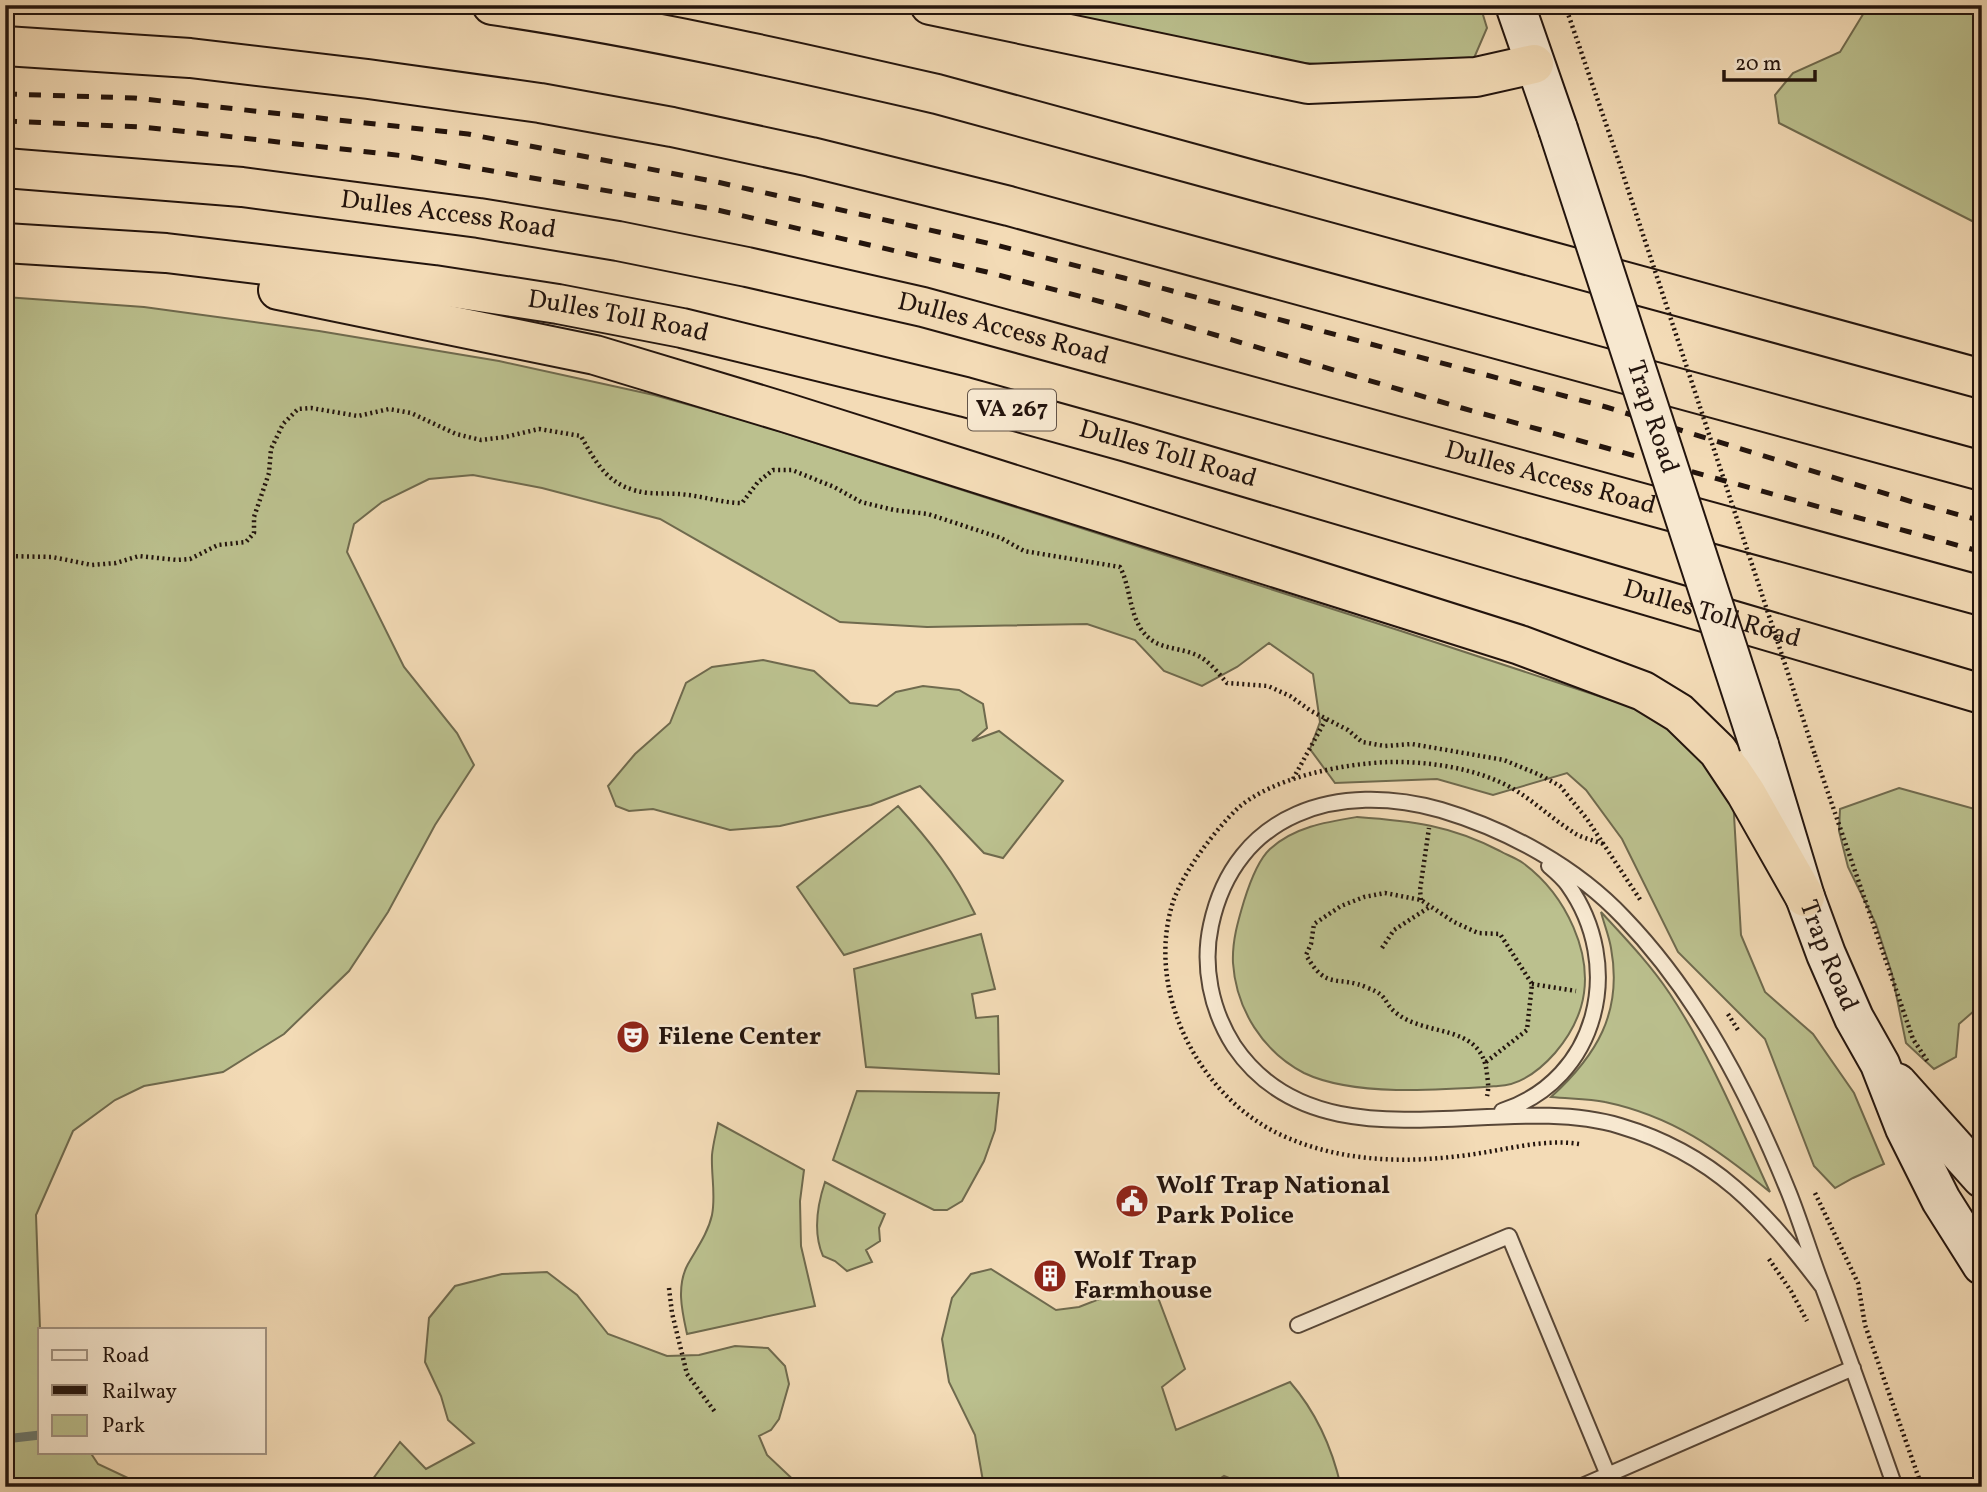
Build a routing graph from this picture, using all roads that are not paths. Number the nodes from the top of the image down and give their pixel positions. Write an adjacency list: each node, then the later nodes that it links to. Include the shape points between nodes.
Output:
1 (492, 5): 8 (highway, via 613,24 937,94)
2 (930, 5): 5 (highway, via 1308,84 1476,77)
3 (1515, 5): 5 (main road, Trap Road)
4 (5, 46): 9 (highway, via 190,58 368,79 672,127 1009,206)
5 (1534, 64): 13 (main road, Trap Road, bridge)
6 (5, 168): 10 (highway, Dulles Access Road, via 242,187 479,218 747,267 936,311)
7 (11, 243): 11 (highway, Dulles Toll Road / VA 267, via 166,253 434,285 707,333 1127,442); 13 (highway, via 340,301 595,355 1520,645 1643,691 1679,713 1718,751)
8 (1982, 379)
9 (1982, 471)
10 (1982, 596)
11 (1982, 694)
12 (1536, 852): 15 (lane, via 1568,885 1588,922 1598,961 1594,1017 1583,1044 1541,1091 1514,1107); 15 (lane, via 1494,830 1432,808 1383,801 1325,804 1293,815 1253,841 1230,874 1208,942 1208,975 1215,1007 1252,1069 1278,1090 1310,1105 1356,1116 1392,1120); 18 (lane, via 1578,876 1623,917 1670,971 1706,1023 1785,1183)
13 (1805, 897): 14 (main road, Trap Road, via 1854,1018)
14 (1880, 1063): 16 (main road, Trap Road); 17 (main road, Trap Road, via 1935,1188)
15 (1482, 1117): 18 (lane, via 1573,1117 1615,1124 1660,1140 1704,1164 1751,1200)
16 (1982, 1178)
17 (1982, 1265)
18 (1822, 1286): 20 (lane)
19 (1298, 1325): 21 (lane, via 1509,1236)
20 (1853, 1367): 21 (lane); 23 (lane)
21 (1608, 1475): 22 (lane)
22 (1580, 1487)
23 (1895, 1487)

